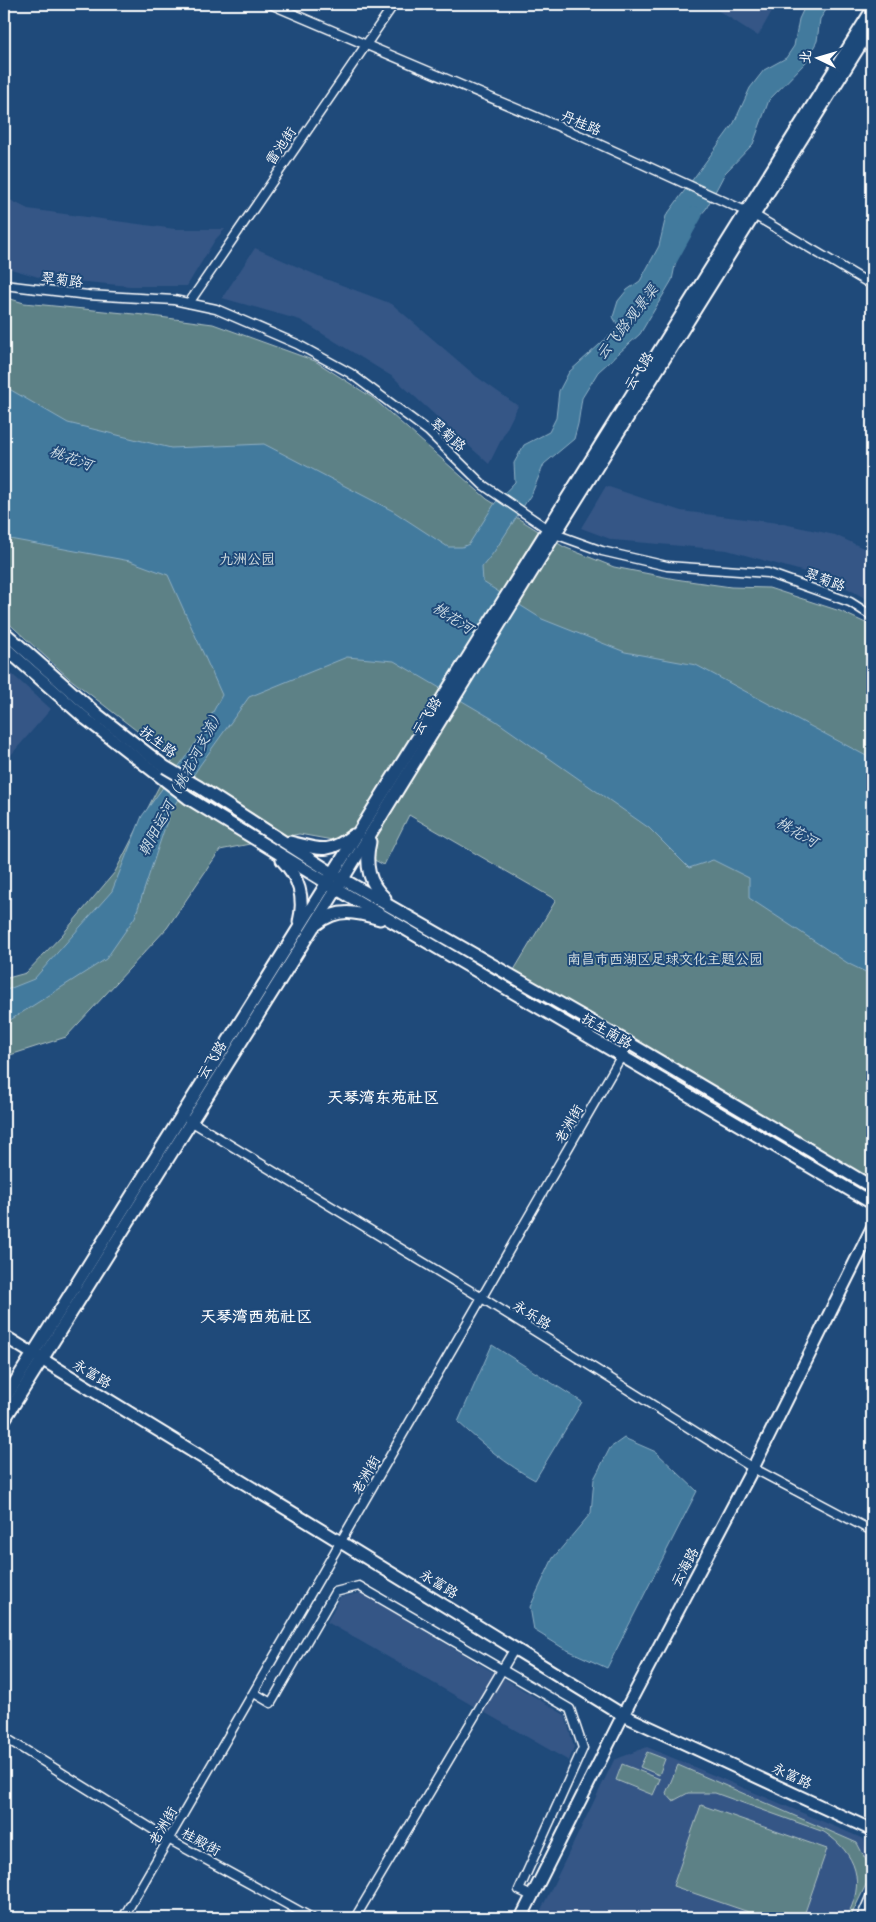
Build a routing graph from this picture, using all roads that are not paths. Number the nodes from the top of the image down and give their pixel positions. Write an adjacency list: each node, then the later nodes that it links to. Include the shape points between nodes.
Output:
1 (270, 4): 5 (street, 丹桂路)
2 (394, 4): 5 (street, 雷池街)
3 (872, 10): 6 (main road, 云飞路)
4 (872, 26): 6 (main road, 云飞路)
5 (365, 44): 6 (street, 丹桂路); 9 (street, 雷池街)
6 (750, 213): 8 (street, 丹桂路); 10 (main road, 云飞路)
7 (4, 284): 9 (street, 翠菊路)
8 (872, 285)
9 (189, 304): 10 (street, 翠菊路, via 216,309 298,344 350,373 428,432 483,485)
10 (551, 532): 11 (main road, 云飞路); 12 (street, 翠菊路, via 602,551 666,566 768,573 850,602)
11 (515, 590): 16 (main road, 云飞路, via 442,697); 17 (main road, 云飞路, via 449,709)
12 (872, 616)
13 (4, 632): 15 (main road, 抚生路)
14 (4, 647): 15 (main road, 抚生路, via 86,719)
15 (161, 771): 18 (main road, 抚生路, bridge, via 199,787); 19 (main road, 抚生路, via 188,798)
16 (359, 831): 18 (main road, via 331,849); 20 (main road, 云飞路)
17 (372, 833): 21 (main road, 云飞路); 23 (main road, via 367,856 370,878 376,890)
18 (280, 839): 20 (main road, 抚生路)
19 (274, 851): 22 (main road, 抚生路); 25 (main road, via 297,880 302,895)
20 (332, 873): 21 (main road, 抚生南路); 22 (main road, 云飞路)
21 (343, 879): 22 (main road, 云飞路); 23 (main road, 抚生南路)
22 (332, 886): 24 (main road, 抚生南路); 25 (main road, 云飞路); 26 (main road, 云飞路)
23 (401, 912): 27 (main road, 抚生南路)
24 (393, 923): 26 (main road, via 340,912 326,917); 28 (main road, 抚生南路)
25 (298, 929): 29 (main road, 云飞路)
26 (312, 929): 30 (main road, 云飞路)
27 (629, 1043): 28 (street, 老洲街); 31 (main road, 抚生南路)
28 (622, 1057): 32 (main road, 抚生南路); 34 (street, 老洲街)
29 (181, 1115): 30 (street, 永乐路); 36 (main road, 云飞路)
30 (192, 1122): 34 (street, 永乐路); 36 (main road, 云飞路)
31 (872, 1188)
32 (872, 1203)
33 (872, 1228): 39 (main road, 云海路)
34 (482, 1298): 39 (street, 永乐路); 41 (street, 老洲街)
35 (4, 1336): 36 (main road, 永富路)
36 (37, 1358): 37 (main road, 云飞路); 38 (main road, 云飞路); 41 (main road, 永富路)
37 (4, 1400)
38 (4, 1420)
39 (753, 1468): 40 (street, 永乐路); 45 (main road, 云海路)
40 (872, 1531)
41 (341, 1542): 42 (main road, 永富路); 44 (street, 老洲街)
42 (515, 1648): 43 (street); 45 (main road, 永富路)
43 (502, 1670): 44 (street, via 359,1586 335,1592 271,1703); 50 (street, via 570,1709 583,1748 519,1890); 53 (street)
44 (254, 1694): 48 (street, 老洲街)
45 (623, 1715): 47 (main road, 永富路); 50 (main road, 云海路)
46 (4, 1737): 48 (street, 桂殿街)
47 (872, 1830)
48 (170, 1840): 51 (street, 老洲街); 52 (street, 桂殿街)
49 (872, 1893): 55 (street)
50 (532, 1896): 54 (main road, 云海路)
51 (123, 1918)
52 (312, 1918)
53 (355, 1918)
54 (521, 1918)
55 (861, 1918)

